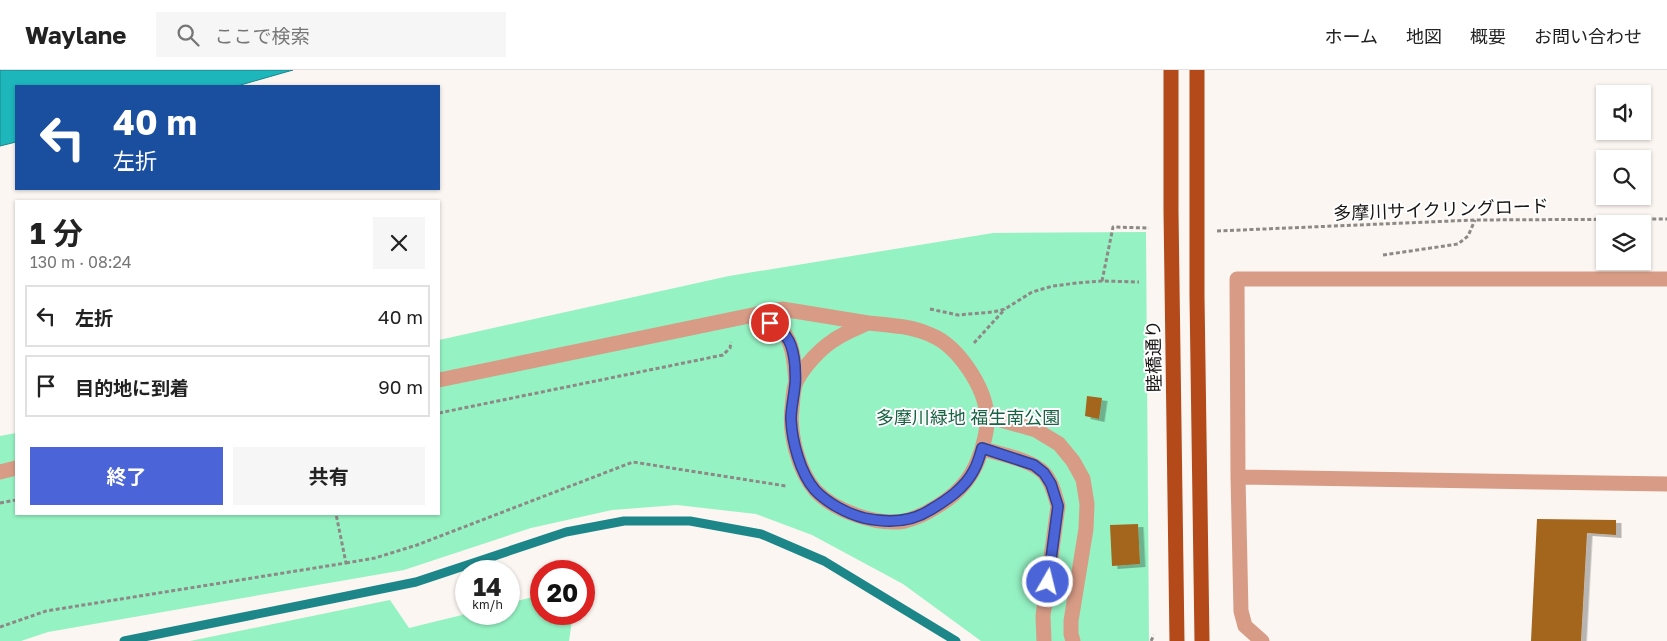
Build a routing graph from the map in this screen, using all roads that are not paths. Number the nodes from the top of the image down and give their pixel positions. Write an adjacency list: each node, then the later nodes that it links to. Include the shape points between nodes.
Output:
1 (1171, 70): 16 (main road, 睦橋通り)
2 (1197, 70): 17 (main road)
3 (1667, 279): 12 (street, via 1237,280)
4 (737, 318): 5 (street, via 782,309); 6 (street); 7 (street, via 758,318 781,330 790,340 794,353)
5 (868, 323): 7 (street, via 835,339 818,353); 8 (street, via 916,330 933,335 947,345 971,372 980,389)
6 (440, 380)
7 (796, 382): 9 (street, via 791,417 800,462 815,490 856,516 905,521 924,514 953,496 963,485 974,470)
8 (987, 416): 9 (street); 15 (street, via 1036,430 1059,444 1083,479 1086,529 1071,621)
9 (982, 448): 14 (street, via 1034,465 1044,473 1055,495 1058,506 1043,616)
10 (15, 468): 11 (street)
11 (0, 472)
12 (1238, 477): 13 (street); 18 (street, via 1241,612 1244,626)
13 (1667, 484)
14 (1044, 641)
15 (1073, 641)
16 (1177, 641)
17 (1202, 641)
18 (1262, 641)

